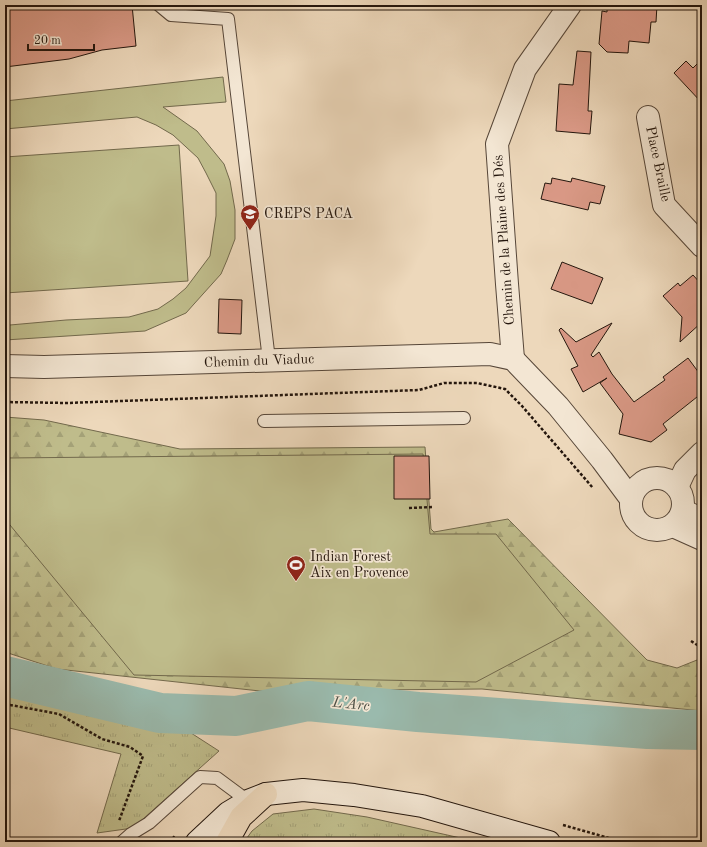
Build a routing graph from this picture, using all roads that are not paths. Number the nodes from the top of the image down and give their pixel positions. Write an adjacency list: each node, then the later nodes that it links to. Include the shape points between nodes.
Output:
1 (159, 5): 6 (lane, via 171,15 228,19)
2 (570, 5): 5 (street, Chemin de la Plaine des Dés, via 525,69 497,144)
3 (648, 117): 4 (street, Place Braille, via 664,205)
4 (702, 246)
5 (513, 359): 6 (street, Chemin du Viaduc, via 490,354); 12 (street, via 558,406 602,460)
6 (269, 360): 7 (street, Chemin du Viaduc)
7 (5, 366)
8 (464, 418): 9 (lane)
9 (264, 421)
10 (702, 453): 11 (street, via 685,470)
11 (678, 487): 12 (street, via 671,481 655,478 647,480); 13 (street, via 684,502)
12 (637, 490): 13 (street, via 631,508 639,524 647,529 665,530)
13 (686, 519): 14 (street)
14 (702, 539)
15 (257, 797): 16 (lane, via 217,778 200,777 149,823); 17 (street, via 228,813); 18 (highway); 19 (street, via 303,790 414,804)
16 (122, 842)
17 (198, 842)
18 (227, 842)
19 (549, 842)

